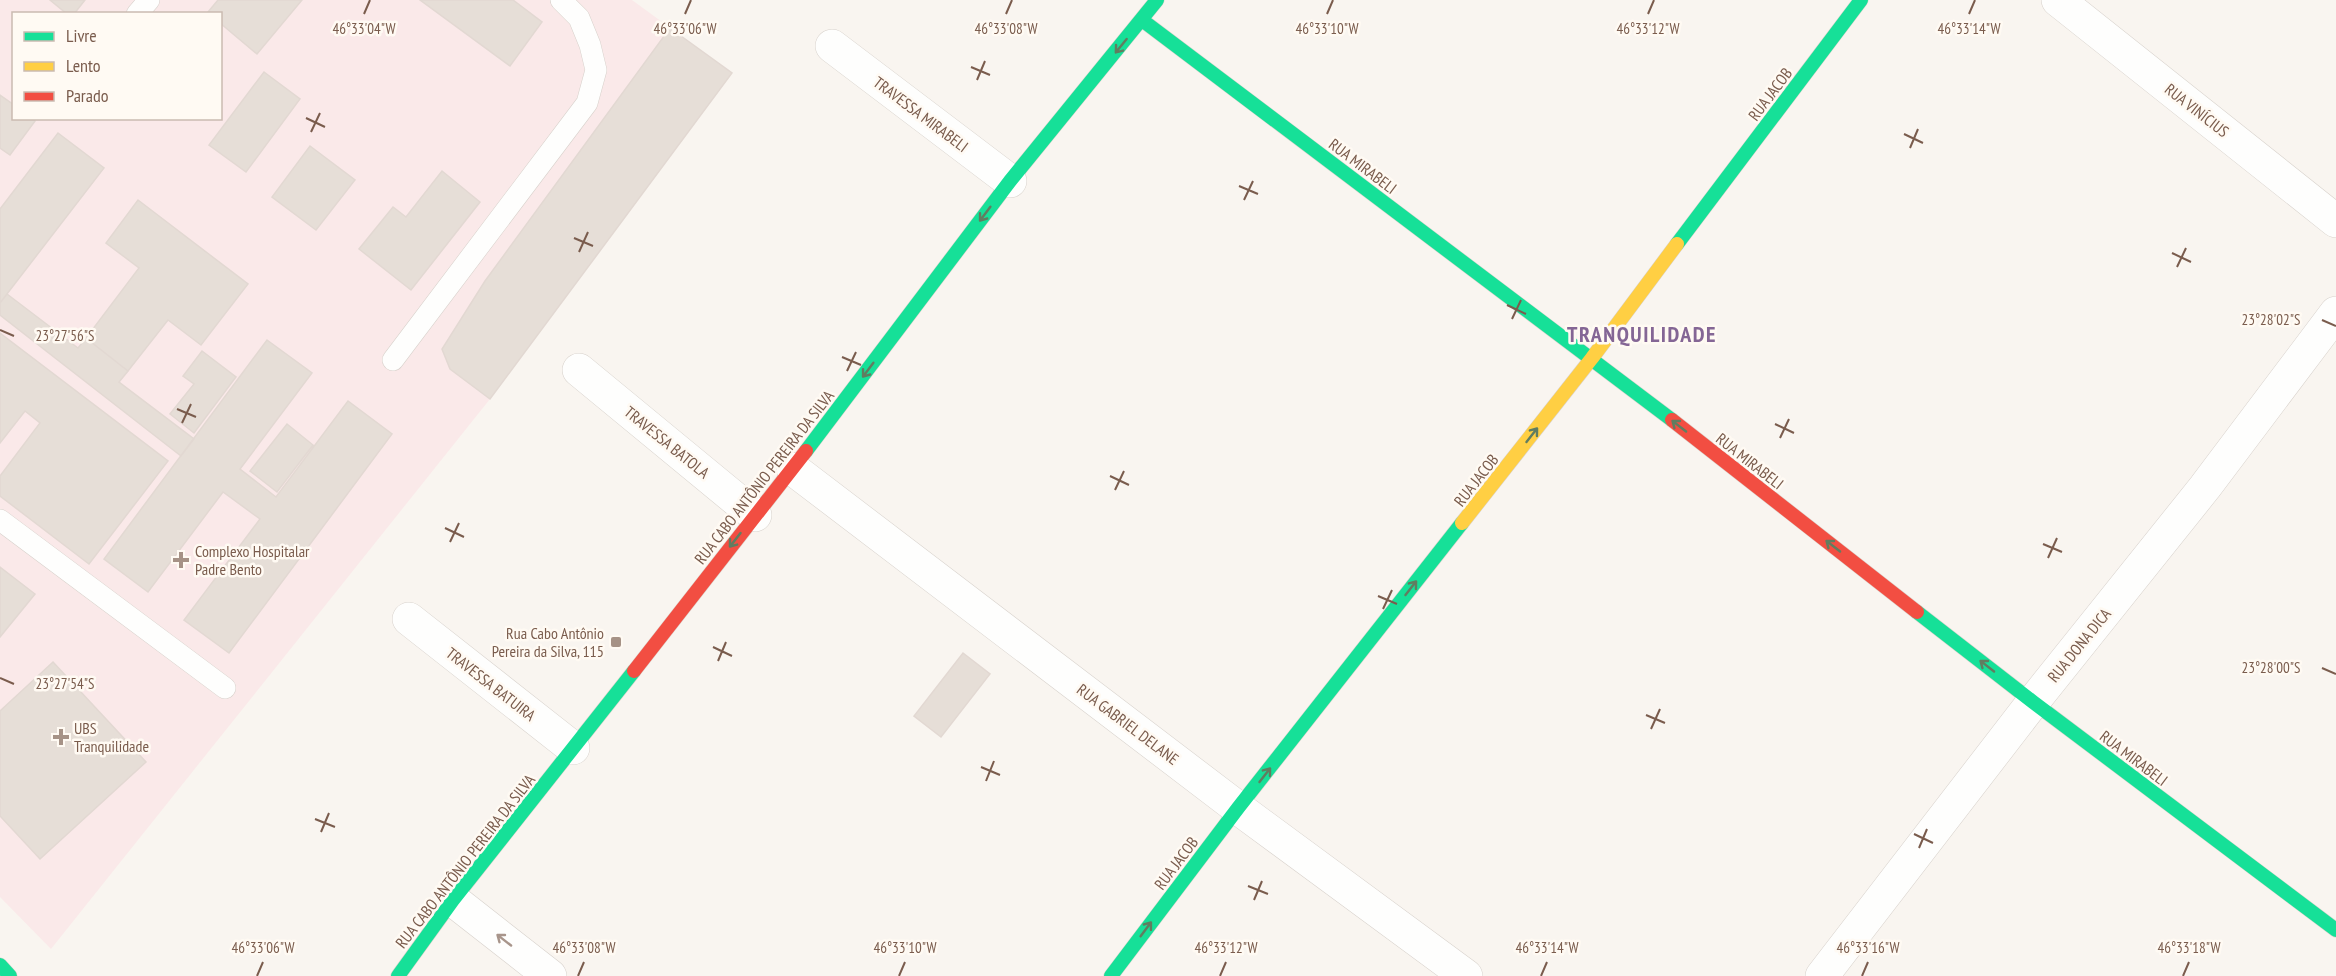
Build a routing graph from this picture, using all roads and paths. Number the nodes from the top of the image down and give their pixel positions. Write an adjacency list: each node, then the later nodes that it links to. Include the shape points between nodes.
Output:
1 (149, 0): 6 (lane)
2 (561, 0): 13 (lane, via 579,18 590,45 596,70 587,103)
3 (1157, 0): 7 (street, RUA CABO ANTÔNIO PEREIRA DA SILVA)
4 (1861, 0): 12 (street, RUA JACOB)
5 (2058, 0): 10 (street, RUA VINÍCIUS)
6 (140, 12)
7 (1142, 20): 9 (street, RUA CABO ANTÔNIO PEREIRA DA SILVA, one-way to 9); 12 (street, RUA MIRABELI)
8 (832, 46): 9 (street, TRAVESSA MIRABELI)
9 (1010, 181): 15 (street, RUA CABO ANTÔNIO PEREIRA DA SILVA, one-way to 15)
10 (2336, 221)
11 (2336, 313): 20 (street, RUA DONA DICA, via 2205,487)
12 (1592, 358): 20 (street, RUA MIRABELI, one-way to 12); 22 (street, RUA JACOB, one-way to 12)
13 (393, 360)
14 (579, 370): 16 (street, TRAVESSA BATOLA)
15 (793, 469): 16 (street, RUA CABO ANTÔNIO PEREIRA DA SILVA); 22 (street, RUA GABRIEL DELANE)
16 (755, 514): 21 (street, RUA CABO ANTÔNIO PEREIRA DA SILVA, one-way to 21)
17 (0, 520): 19 (lane)
18 (409, 619): 21 (street, TRAVESSA BATUIRA)
19 (225, 688)
20 (2033, 702): 24 (street, RUA MIRABELI); 31 (street, RUA DONA DICA)
21 (573, 748): 23 (street, RUA CABO ANTÔNIO PEREIRA DA SILVA)
22 (1238, 808): 29 (street, RUA JACOB, one-way to 22); 30 (street, RUA GABRIEL DELANE)
23 (453, 900): 27 (street, RUA CABO ANTÔNIO PEREIRA DA SILVA); 28 (street, one-way to 23)
24 (2336, 930)
25 (0, 965): 26 (street)
26 (10, 976)
27 (398, 976)
28 (550, 976)
29 (1111, 976)
30 (1466, 976)
31 (1822, 976)

